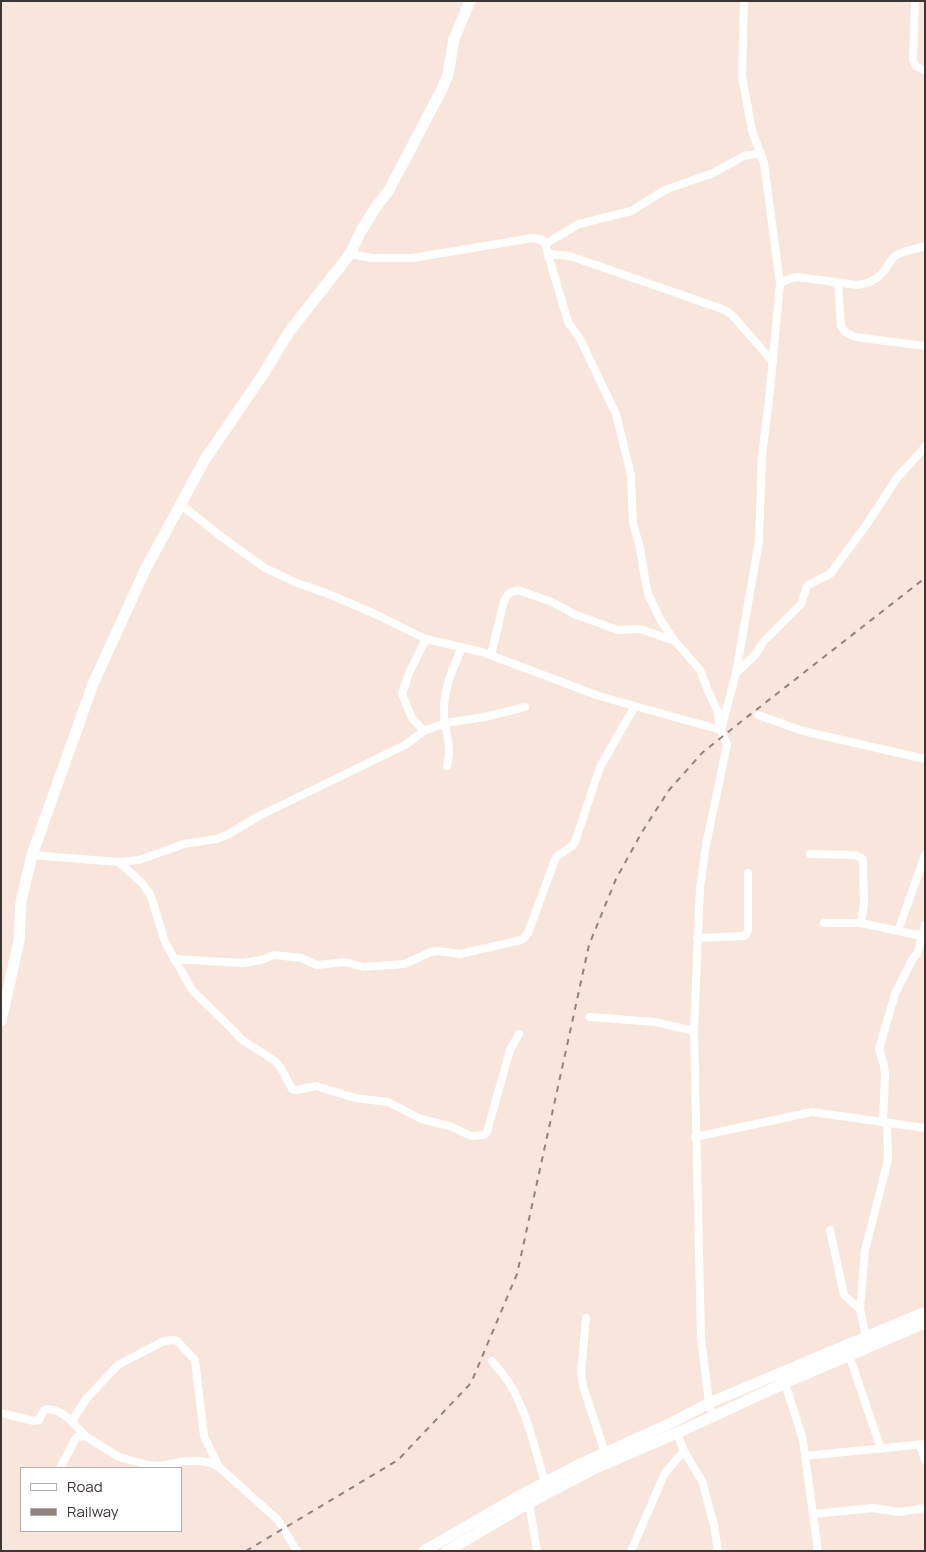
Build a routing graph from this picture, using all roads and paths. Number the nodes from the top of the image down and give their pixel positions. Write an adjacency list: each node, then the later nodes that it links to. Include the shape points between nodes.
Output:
1 (470, 1): 8 (street, via 454,39 448,74 441,92 389,190)
2 (744, 1): 5 (street, via 742,76 752,131)
3 (915, 1): 4 (street, via 913,60)
4 (925, 71)
5 (761, 154): 6 (street, via 748,154 713,174 665,190 631,211 579,224); 11 (street)
6 (545, 244): 8 (street, via 533,238 412,258 380,259); 9 (street)
7 (925, 246): 10 (street, via 897,255 875,280 857,285)
8 (350, 254): 15 (street, via 289,332 204,461)
9 (548, 254): 13 (street, via 570,256 725,310); 17 (street, via 568,322 580,339 616,414 631,475 632,516 646,585 661,621)
10 (838, 283): 11 (street, via 797,277); 12 (street, via 841,326 849,335)
11 (780, 284): 13 (street)
12 (925, 346)
13 (773, 362): 20 (street, via 762,455 759,541)
14 (925, 447): 20 (street, via 897,478 830,574 808,585 801,604)
15 (180, 504): 16 (street, via 265,568); 30 (street, via 146,568 93,684)
16 (426, 639): 18 (street); 26 (street, via 402,694 412,718)
17 (675, 641): 19 (street, via 640,628 618,630 518,590 510,593 504,601); 25 (street, via 700,670 719,716)
18 (462, 647): 19 (street); 24 (street, via 447,684)
19 (491, 655): 21 (street, via 599,696)
20 (736, 673): 25 (street)
21 (636, 706): 25 (street); 41 (street, via 600,767 574,842 556,857 528,933 521,940 460,954 431,952 404,964 363,967 345,962 317,965 301,958 274,955 243,963)
22 (525, 707): 24 (street)
23 (758, 715): 27 (street, via 802,731)
24 (444, 723): 26 (street); 28 (street, via 449,745)
25 (719, 729): 39 (street, via 727,745 706,845)
26 (424, 731): 32 (street, via 405,745 216,839 184,844 139,860)
27 (925, 759)
28 (447, 766)
29 (810, 854): 35 (street, via 863,858)
30 (32, 855): 32 (street); 43 (street, via 21,902 19,940)
31 (925, 855): 37 (street)
32 (119, 862): 41 (street, via 151,896)
33 (748, 873): 39 (street, via 748,930 745,936)
34 (824, 923): 35 (street)
35 (861, 923): 37 (street)
36 (925, 925): 38 (street)
37 (898, 931): 38 (street)
38 (922, 936): 40 (street)
39 (697, 938): 44 (street)
40 (921, 955): 46 (street, via 915,956 895,994 879,1049 885,1075)
41 (174, 959): 45 (street, via 198,998 241,1039 275,1061 292,1090 316,1086 355,1098 388,1102 471,1136 484,1136 487,1132 510,1050)
42 (590, 1017): 44 (street, via 655,1022)
43 (1, 1021)
44 (694, 1031): 48 (street)
45 (519, 1034)
46 (885, 1122): 47 (street); 48 (street, via 812,1112); 50 (street, via 888,1155 867,1240)
47 (925, 1128)
48 (695, 1137): 58 (street, via 701,1338)
49 (830, 1230): 50 (street, via 844,1295)
50 (860, 1309): 54 (street)
51 (925, 1312): 54 (street)
52 (586, 1318): 67 (street, via 581,1373)
53 (925, 1324): 55 (street)
54 (866, 1337): 58 (street)
55 (849, 1355): 57 (street); 65 (street)
56 (492, 1361): 72 (street, via 517,1397)
57 (785, 1383): 60 (street); 68 (street, via 801,1430)
58 (709, 1403): 60 (street); 67 (street)
59 (1, 1413): 61 (street, via 34,1421 39,1420 44,1410 52,1409)
60 (713, 1417): 62 (street)
61 (72, 1421): 63 (street); 71 (street, via 86,1399 118,1366 164,1341 177,1341 195,1360 204,1436)
62 (677, 1433): 66 (street); 73 (street, via 596,1468)
63 (86, 1436): 70 (street, via 77,1437); 71 (street, via 119,1457 148,1465 201,1461)
64 (922, 1444): 65 (street); 69 (street)
65 (882, 1448): 68 (street)
66 (684, 1451): 80 (street, via 664,1473); 81 (street, via 702,1481)
67 (605, 1453): 72 (street)
68 (805, 1456): 75 (street)
69 (925, 1460)
70 (61, 1467)
71 (220, 1468): 76 (street, via 278,1520)
72 (545, 1482): 77 (street)
73 (529, 1503): 78 (street); 79 (street)
74 (925, 1508): 75 (street, via 899,1512 874,1508)
75 (813, 1514): 82 (street)
76 (297, 1551)
77 (424, 1551)
78 (447, 1551)
79 (537, 1551)
80 (631, 1551)
81 (718, 1551)
82 (818, 1551)

